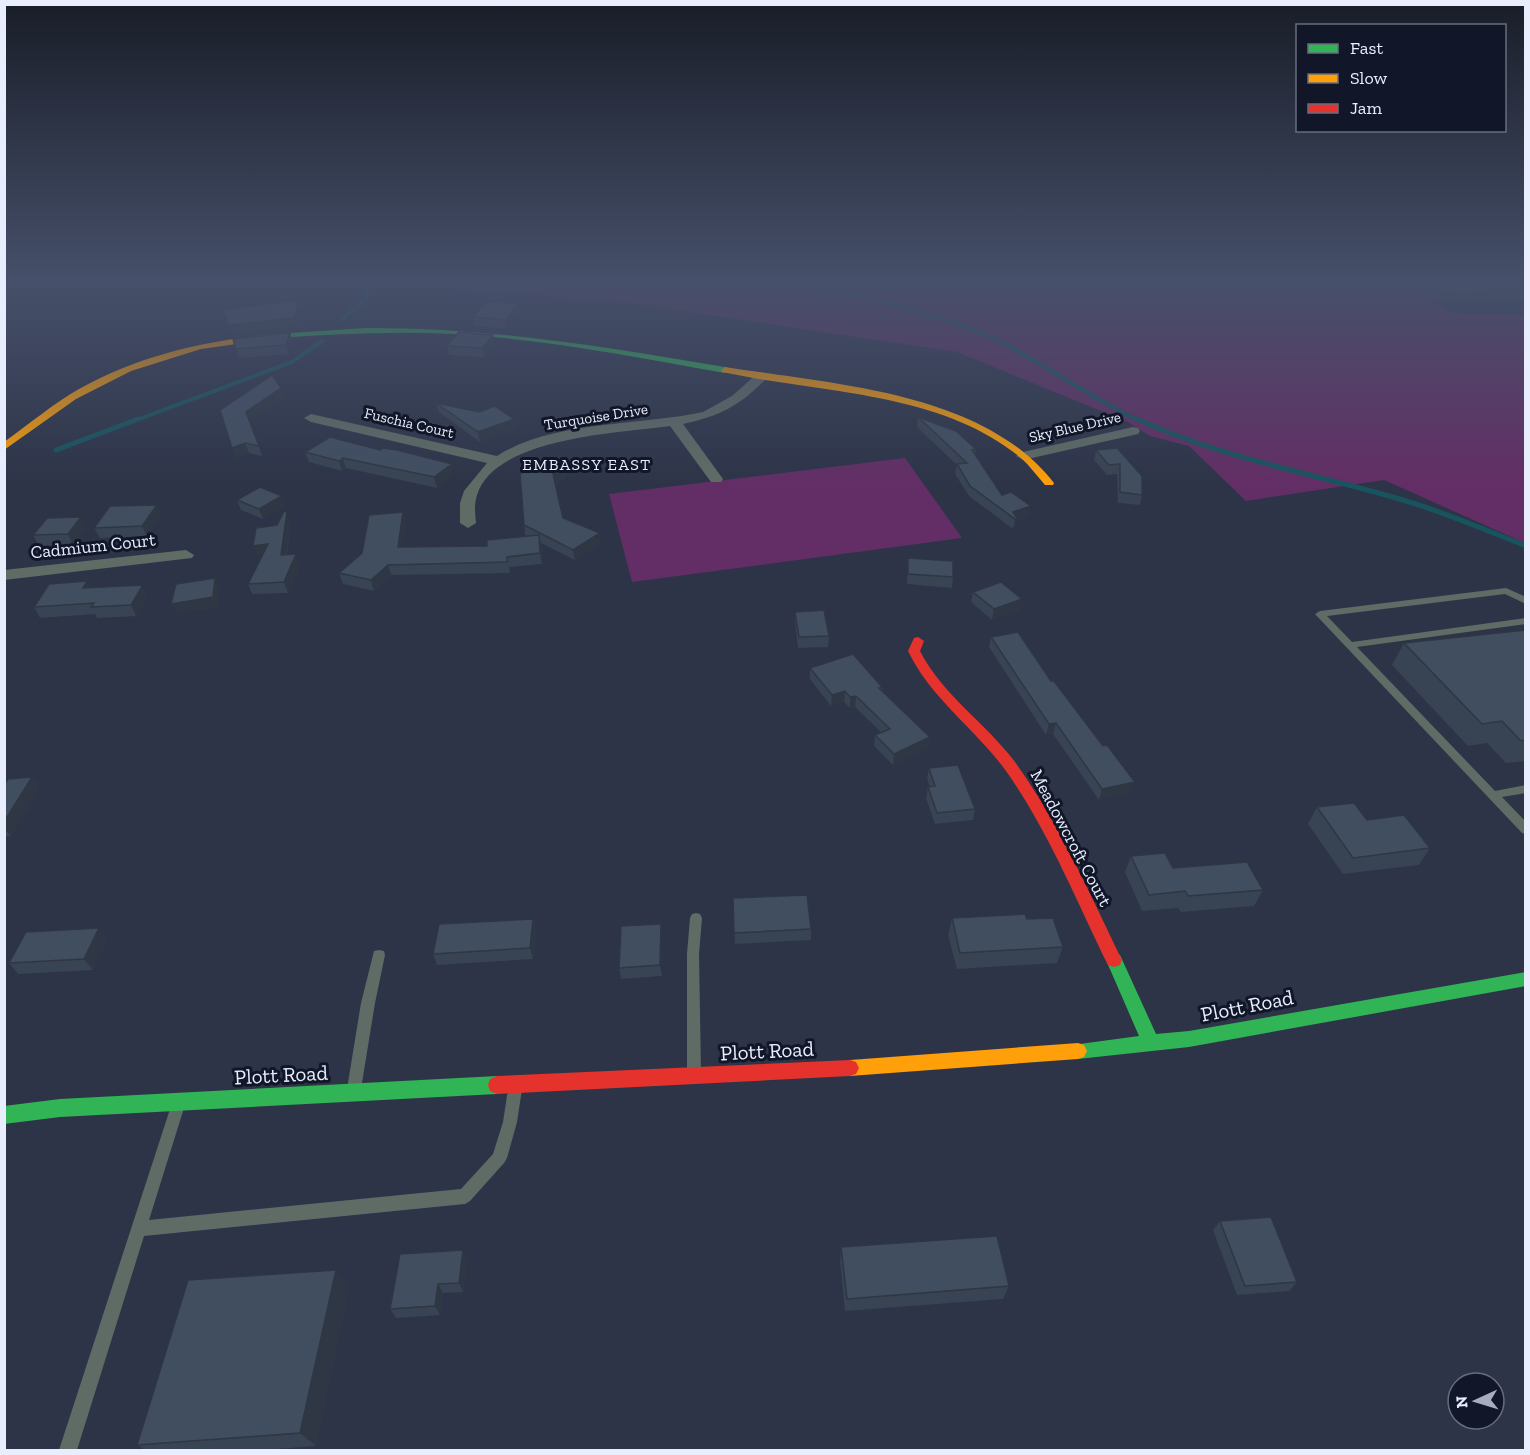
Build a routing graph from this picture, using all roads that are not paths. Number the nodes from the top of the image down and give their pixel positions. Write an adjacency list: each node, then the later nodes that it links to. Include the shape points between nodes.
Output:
1 (192, 349): 7 (street, via 118,374 66,401)
2 (594, 349): 3 (street)
3 (762, 376): 5 (street, Turquoise Drive, via 732,404 705,416); 8 (street, via 919,406 975,427)
4 (311, 418): 9 (street, Fuschia Court)
5 (674, 422): 9 (street, Turquoise Drive, via 550,440); 10 (street)
6 (1133, 430): 8 (street, Sky Blue Drive)
7 (4, 447)
8 (1023, 456): 11 (street)
9 (499, 461): 12 (street, Turquoise Drive, via 470,491)
10 (716, 479)
11 (1049, 483)
12 (468, 523)
13 (186, 555): 14 (street, Cadmium Court)
14 (4, 575)
15 (1526, 601): 18 (lane, via 1506,591 1320,614)
16 (1526, 621): 18 (lane)
17 (918, 641): 25 (street, Meadowcroft Court, via 914,651 922,670 993,745 1034,802 1109,948)
18 (1350, 645): 20 (lane)
19 (1526, 789): 20 (lane)
20 (1493, 795): 21 (lane)
21 (1526, 830)
22 (696, 918): 26 (lane)
23 (379, 955): 28 (lane)
24 (1526, 979): 25 (street, Plott Road)
25 (1151, 1043): 26 (street, Plott Road, via 924,1064)
26 (694, 1075): 27 (street, Plott Road)
27 (516, 1084): 28 (street, Plott Road); 31 (lane, via 499,1158 465,1196)
28 (354, 1092): 29 (street, Plott Road)
29 (179, 1102): 30 (street, Plott Road); 31 (lane)
30 (4, 1115)
31 (139, 1229): 32 (lane)
32 (68, 1450)

